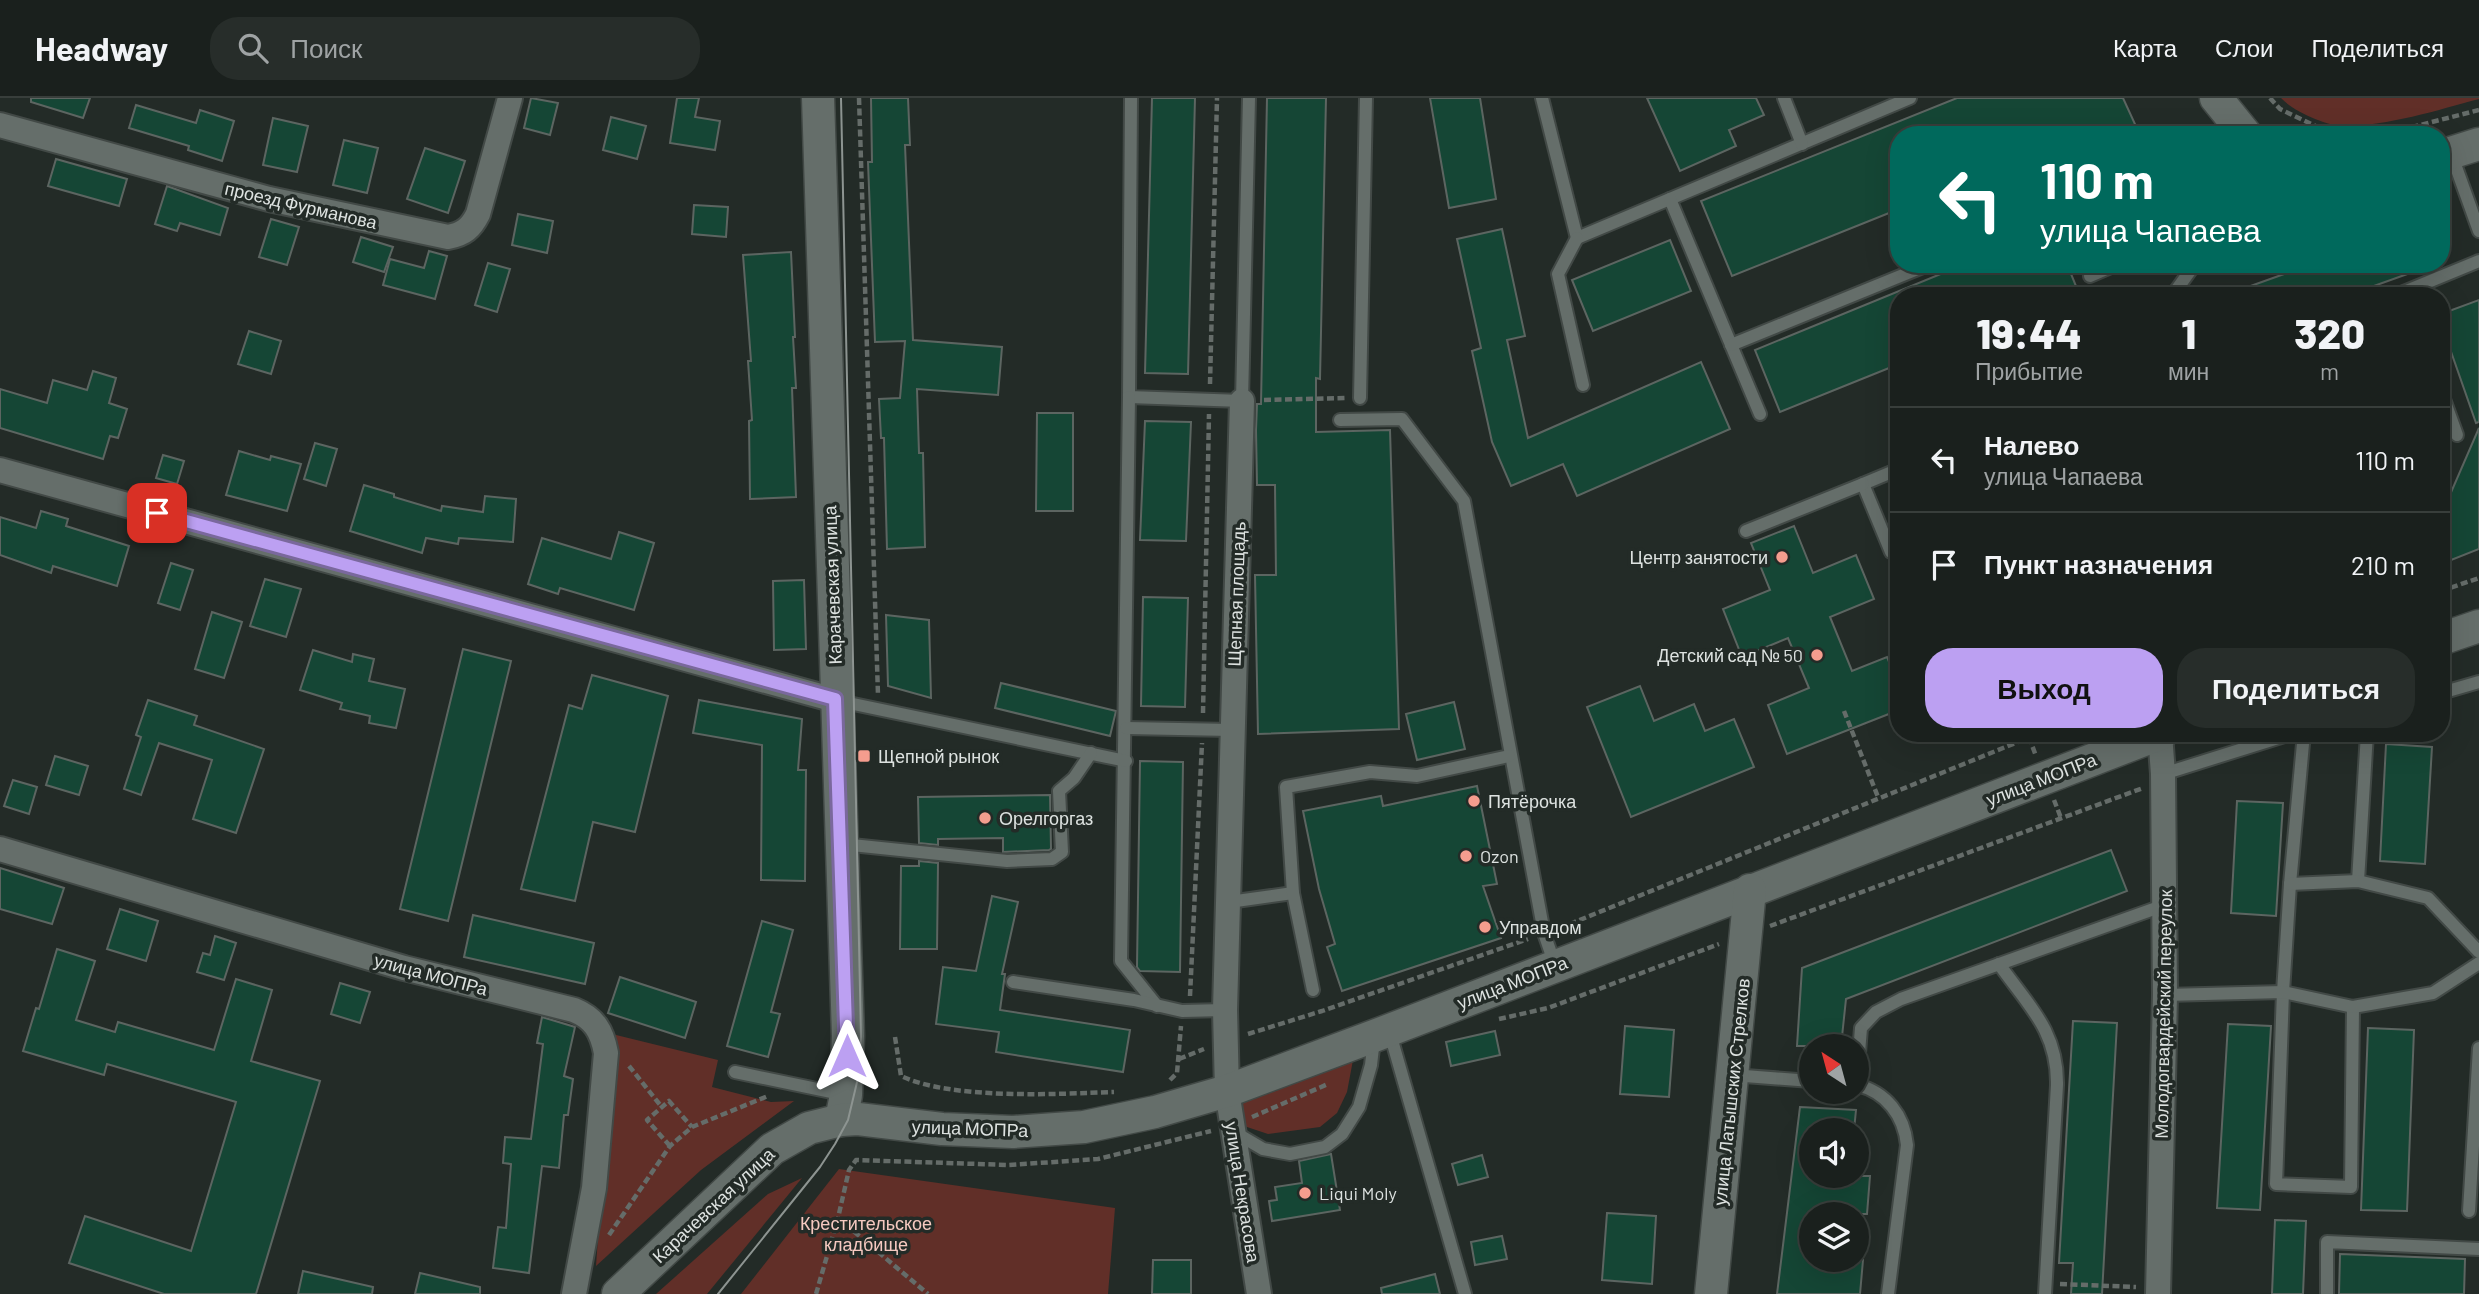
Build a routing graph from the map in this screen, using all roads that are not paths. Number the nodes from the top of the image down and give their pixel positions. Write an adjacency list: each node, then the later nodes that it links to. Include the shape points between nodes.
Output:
1 (510, 98): 10 (street, проезд Фурманова, via 478,214 461,235 448,237 269,199)
2 (818, 98): 40 (street, Карачевская улица)
3 (1131, 98): 24 (lane)
4 (1249, 98): 26 (lane, Щепная площадь)
5 (1366, 98): 25 (lane)
6 (1542, 98): 16 (lane)
7 (1784, 98): 12 (lane)
8 (1910, 98): 12 (lane)
9 (2216, 98): 11 (street)
10 (0, 125)
11 (2239, 126)
12 (1802, 144): 14 (lane)
13 (2457, 151): 15 (lane)
14 (1670, 199): 16 (lane); 22 (lane)
15 (2479, 231)
16 (1577, 238): 23 (lane, via 1558,274)
17 (2479, 261): 21 (lane)
18 (1908, 273): 22 (lane)
19 (2097, 273): 20 (lane)
20 (2090, 276)
21 (2418, 287)
22 (1731, 345): 27 (lane)
23 (1583, 385)
24 (1129, 397): 26 (lane); 41 (lane)
25 (1360, 398)
26 (1242, 401): 42 (street, Щепная площадь)
27 (1760, 414)
28 (2450, 416): 30 (lane)
29 (1340, 420): 49 (lane, via 1402,419 1464,500)
30 (2457, 435)
31 (0, 470): 40 (street)
32 (1890, 473): 33 (lane)
33 (1863, 484): 34 (lane); 35 (lane)
34 (1746, 531)
35 (1890, 550)
36 (2479, 626): 37 (street)
37 (2450, 636)
38 (2479, 682): 39 (lane)
39 (2450, 690)
40 (835, 699): 48 (lane); 52 (street, Карачевская улица)
41 (1126, 728): 42 (lane); 50 (lane)
42 (1231, 730): 58 (street, Щепная площадь)
43 (2140, 742): 56 (street, улица МОПРа)
44 (2161, 742): 51 (street, Молодогвардейский переулок)
45 (2267, 742): 51 (lane)
46 (2303, 742): 55 (lane)
47 (2366, 742): 54 (lane)
48 (1091, 754): 50 (lane); 52 (lane, via 1059,790 1062,852 1052,859 1007,861)
49 (1509, 756): 57 (lane, via 1417,776 1370,772 1286,787); 63 (lane, via 1544,933)
50 (1126, 761): 68 (lane, via 1121,961)
51 (2163, 777): 59 (street, Молодогвардейский переулок)
52 (841, 844): 79 (street, Карачевская улица, via 848,1036)
53 (0, 849): 85 (street, улица МОПРа, via 391,964 590,1017 606,1053 594,1188)
54 (2358, 881): 55 (lane); 60 (lane, via 2428,898)
55 (2290, 884): 66 (lane)
56 (1750, 890): 63 (street, улица МОПРа); 75 (street, улица Латышских Стрелков)
57 (1293, 893): 58 (lane); 65 (lane)
58 (1229, 902): 70 (street, Щепная площадь)
59 (2165, 905): 62 (lane); 67 (street, Молодогвардейский переулок)
60 (2479, 952)
61 (2479, 963): 69 (lane, via 2433,993)
62 (1998, 964): 72 (lane, via 1876,1012); 83 (lane, via 2046,1031 2055,1054)
63 (1555, 965): 71 (street, улица МОПРа)
64 (1013, 982): 68 (lane)
65 (1313, 990)
66 (2283, 992): 67 (lane); 69 (lane); 69 (lane, via 2276,1184 2351,1187)
67 (2165, 995): 84 (street, Молодогвардейский переулок)
68 (1157, 1006): 70 (lane)
69 (2353, 1007)
70 (1225, 1010): 78 (street, Щепная площадь)
71 (1381, 1033): 78 (street, улица МОПРа); 80 (lane, via 1359,1107 1342,1134 1325,1147 1290,1154 1263,1149); 88 (lane)
72 (1861, 1034)
73 (2479, 1048): 81 (lane)
74 (735, 1072): 79 (lane)
75 (1732, 1075): 76 (lane); 89 (street, улица Латышских Стрелков)
76 (1799, 1080)
77 (1869, 1088): 90 (lane, via 1893,1107 1906,1132)
78 (1227, 1091): 79 (street, улица МОПРа, via 1096,1124 1025,1131 942,1129 858,1119); 80 (street, улица Некрасова)
79 (843, 1108): 86 (street, Карачевская улица, via 772,1149)
80 (1233, 1128): 87 (street, улица Некрасова)
81 (2469, 1211)
82 (2479, 1249): 91 (lane, via 2327,1242)
83 (2045, 1289)
84 (2158, 1291)
85 (574, 1294)
86 (618, 1294)
87 (1259, 1294)
88 (1465, 1294)
89 (1711, 1294)
90 (1888, 1294)
91 (2327, 1294)

